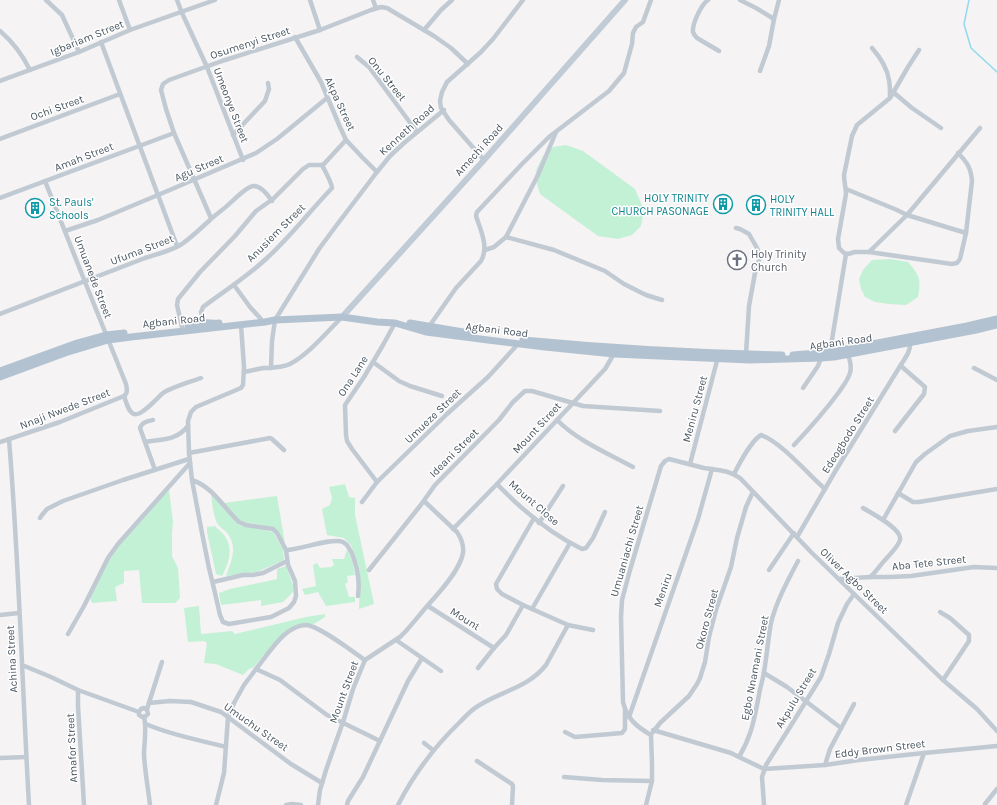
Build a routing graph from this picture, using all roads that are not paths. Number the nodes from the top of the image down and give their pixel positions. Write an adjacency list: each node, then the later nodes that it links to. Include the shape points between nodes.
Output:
1 (46, 0): 26 (street, via 62,15)
2 (119, 0): 17 (street)
3 (177, 0): 15 (street, Umeonye Street)
4 (215, 0): 15 (street, Igbariam Street)
5 (310, 0): 18 (street)
6 (373, 0): 14 (street)
7 (452, 0): 19 (street)
8 (523, 0): 28 (street, Kenneth Road, via 493,39)
9 (625, 0): 50 (main road, Amechi Road)
10 (651, 0): 41 (street, via 643,22 633,33 624,72 609,91)
11 (708, 0): 25 (street, via 698,13 694,34)
12 (740, 0): 16 (street)
13 (779, 0): 16 (street)
14 (376, 8): 18 (street, Osumenyi Street); 19 (street, via 387,8)
15 (182, 13): 17 (street, Igbariam Street); 29 (street, Umeonye Street)
16 (774, 19): 31 (street, via 769,46)
17 (130, 30): 22 (street, Igbariam Street)
18 (320, 30): 21 (street, Osumenyi Street)
19 (424, 30): 28 (street)
20 (0, 31): 30 (street, via 15,45)
21 (295, 37): 29 (street, Osumenyi Street); 36 (street, Akpa Street, via 321,82)
22 (101, 42): 26 (street, Igbariam Street); 35 (street)
23 (872, 48): 37 (street, via 880,57 886,71)
24 (919, 50): 34 (street)
25 (719, 51)
26 (79, 52): 30 (street, Igbariam Street)
27 (357, 57): 42 (street, Onu Street, via 369,67)
28 (468, 64): 38 (street, Kenneth Road, via 443,88 440,101)
29 (207, 67): 43 (street, Osumenyi Street, via 163,84 162,95); 44 (street, Umeonye Street)
30 (30, 70): 32 (street, Igbariam Street)
31 (760, 71)
32 (0, 81)
33 (268, 83): 44 (street, via 265,101)
34 (893, 92): 37 (street); 39 (street)
35 (120, 94): 45 (street, Ochi Street); 47 (street)
36 (327, 98): 46 (street, Akpa Street); 49 (street, Agu Street, via 277,139)
37 (890, 98): 55 (street, via 857,125 853,132 844,175)
38 (444, 110): 42 (street, Kenneth Road); 50 (street, via 449,120)
39 (941, 128)
40 (980, 128): 48 (street)
41 (557, 131): 64 (street); 66 (street, via 477,212)
42 (417, 132): 52 (street, Kenneth Road, via 390,156)
43 (174, 133): 47 (street, Amah Street); 53 (street, Osumenyi Street)
44 (233, 135): 49 (street, Umeonye Street)
45 (0, 139)
46 (346, 140): 51 (street); 52 (street, Akpa Street)
47 (139, 145): 54 (street, Amah Street); 56 (street)
48 (958, 153): 59 (street); 63 (street, via 967,162 972,175)
49 (243, 160): 53 (street, Agu Street)
50 (484, 160): 73 (main road, Amechi Road)
51 (322, 165): 58 (street, via 309,165 303,169); 70 (street, Anusiem Street, via 332,188 266,259)
52 (377, 172): 74 (street, Kenneth Road, via 320,249)
53 (194, 180): 56 (street, Agu Street); 60 (street, Osumenyi Street)
54 (45, 181): 57 (street, Amah Street); 62 (street, Umuanede Street)
55 (846, 189): 59 (street); 68 (street, via 838,239 840,250)
56 (158, 195): 62 (street, Agu Street); 65 (street)
57 (0, 198)
58 (272, 201): 60 (street, Ufuma Street, via 263,190 254,186); 81 (street, via 256,211 178,297)
59 (907, 215): 63 (street); 67 (street)
60 (211, 218): 65 (street, Ufuma Street)
61 (736, 228): 88 (street, via 749,234 760,257 749,306)
62 (65, 232): 69 (street, Umuanede Street)
63 (966, 233): 67 (street, via 960,259 955,264)
64 (506, 237): 66 (street, via 494,247); 71 (street, via 554,250 606,271 624,284)
65 (177, 246): 69 (street, Ufuma Street)
66 (485, 250): 82 (street, via 481,261 456,288)
67 (869, 252): 68 (street)
68 (846, 254): 87 (street)
69 (84, 282): 72 (street, Ufuma Street); 83 (street, Umuanede Street)
70 (234, 285): 75 (street); 77 (street, Anusiem Street, via 203,307)
71 (662, 300)
72 (0, 314)
73 (344, 315): 74 (main road, Agbani Road, via 323,313); 78 (main road, Agbani Road); 82 (main road, Agbani Road, via 421,325); 94 (street, via 310,349 290,364)
74 (276, 318): 75 (main road, Agbani Road); 79 (main road, Agbani Road); 94 (street)
75 (262, 319): 77 (main road, Agbani Road, via 214,324)
76 (997, 319): 87 (main road, Agbani Road)
77 (203, 322): 81 (main road, Agbani Road)
78 (394, 323): 82 (main road, Agbani Road); 92 (street, Ona Lane)
79 (241, 325): 83 (main road, Agbani Road); 97 (street)
80 (997, 325): 84 (main road, Agbani Road)
81 (182, 327): 83 (main road, Agbani Road)
82 (427, 329): 85 (main road, Agbani Road); 86 (main road, Agbani Road)
83 (107, 338): 96 (main road, Agbani Road, via 77,343); 98 (main road, Agbani Road); 102 (street, Nnaji Nwede Street, via 126,384 127,392)
84 (910, 342): 89 (main road, Agbani Road); 93 (street, Edeogbodo Street, via 910,349)
85 (518, 344): 86 (main road, Agbani Road); 124 (street, Umueze Street, via 488,377)
86 (616, 351): 90 (main road, Agbani Road); 104 (street, Mount Street, via 605,369)
87 (830, 352): 88 (main road, Agbani Road, via 789,355)
88 (746, 354): 90 (main road, Agbani Road)
89 (848, 354): 91 (main road, Agbani Road); 114 (street, via 851,370 846,381 827,408)
90 (718, 356): 91 (main road, Agbani Road, via 750,360); 118 (street, Meniru Street)
91 (821, 358): 101 (street)
92 (373, 362): 103 (street, via 410,386); 124 (street, Ona Lane, via 346,403 345,416 349,445)
93 (901, 366): 110 (street, via 926,390); 127 (street, Edeogbodo Street)
94 (271, 368): 97 (street)
95 (974, 368): 100 (street)
96 (0, 371)
97 (244, 372): 108 (street, via 242,387 194,408)
98 (0, 377)
99 (201, 378): 102 (street, via 171,389 137,414 130,411)
100 (997, 380)
101 (803, 388)
102 (124, 396): 111 (street, Nnaji Nwede Street)
103 (442, 396)
104 (574, 402): 105 (street, via 583,406); 107 (street, Mount Street); 131 (street, Ideani Street, via 525,391 435,485)
105 (660, 411)
106 (153, 420): 113 (street, via 144,422 140,427)
107 (557, 420): 119 (street, via 596,448); 125 (street, Mount Street)
108 (188, 426): 113 (street, via 182,432 165,440); 116 (street)
109 (997, 427): 130 (street, via 950,436 932,448 916,462)
110 (895, 431)
111 (9, 439): 112 (street, Nnaji Nwede Street); 157 (street, Achina Street)
112 (0, 442)
113 (145, 442): 121 (street)
114 (794, 445)
115 (284, 450): 116 (street, via 270,438)
116 (189, 453): 117 (street)
117 (190, 461): 121 (street); 123 (street); 161 (street, via 111,553)
118 (690, 464): 120 (street, Oliver Agbo Street); 178 (street, Umuaniachi Street, via 669,459 661,466 622,600)
119 (633, 467)
120 (712, 469): 122 (street, Oliver Agbo Street); 181 (street, Meniru, via 698,519)
121 (155, 470): 135 (street, via 56,504 47,509)
122 (734, 474): 127 (street, via 757,437 762,435 783,450); 129 (street, Oliver Agbo Street)
123 (192, 480): 142 (street, via 209,488 239,522 273,529); 150 (street)
124 (377, 482): 132 (street, Umueze Street)
125 (497, 484): 136 (street, Mount Close); 139 (street, Mount Street)
126 (563, 486): 138 (street)
127 (825, 489): 140 (street, Edeogbodo Street)
128 (997, 489): 130 (street, via 919,502)
129 (754, 492): 140 (street, Oliver Agbo Street); 188 (street, Okoro Street, via 746,507 737,538 700,678 689,696)
130 (898, 493): 137 (street)
131 (424, 501): 139 (street, Mount Street); 146 (street, Ideani Street)
132 (362, 502)
133 (863, 508): 137 (street)
134 (605, 512): 141 (street, Mount Close, via 596,534 586,548 582,549)
135 (40, 518)
136 (534, 518): 138 (street, Mount Close); 153 (street, via 496,584 498,591)
137 (883, 520): 148 (street, via 894,527 900,540)
138 (539, 523): 141 (street, Mount Close)
139 (453, 529): 154 (street, Mount Street, via 462,542 462,556 447,582)
140 (796, 535): 147 (street, Edeogbodo Street); 149 (street, Oliver Agbo Street)
141 (570, 543): 155 (street)
142 (286, 550): 143 (street); 152 (street, via 338,540 344,542 352,552 357,566)
143 (287, 561): 150 (street, via 263,573); 150 (street, via 296,581 296,596 289,608 271,617 229,624 223,622)
144 (798, 561): 171 (street, Egbo Nnamani Street, via 774,614)
145 (997, 568): 148 (street, Aba Tete Street, via 974,567 911,576)
146 (369, 570)
147 (769, 570)
148 (870, 577): 149 (street, Aba Tete Street)
149 (839, 579): 151 (street, Oliver Agbo Street)
150 (213, 582)
151 (854, 594): 172 (street, Oliver Agbo Street); 174 (street, Akpulu Street, via 838,623 821,677)
152 (358, 596)
153 (523, 605): 155 (street); 163 (street, via 506,635)
154 (428, 606): 162 (street, Mount Street); 163 (street, Mount)
155 (532, 609): 159 (street)
156 (940, 612): 172 (street, via 969,635 962,652)
157 (19, 613): 158 (street); 167 (street, Achina Street)
158 (0, 615)
159 (568, 625): 160 (street); 193 (street, via 542,670 522,685 485,701 472,710)
160 (593, 630)
161 (68, 634)
162 (396, 640): 164 (street); 165 (street, Mount Street)
163 (494, 648): 168 (street)
164 (422, 658): 170 (street); 189 (street, via 408,681)
165 (364, 660): 169 (street, via 319,629 307,625 294,628 283,636); 183 (street, Mount Street)
166 (162, 662): 175 (street)
167 (22, 665): 173 (street); 195 (street, Achina Street)
168 (478, 668)
169 (256, 670): 182 (street, via 244,685); 183 (street, via 280,680 327,715)
170 (441, 671)
171 (764, 673): 174 (street); 196 (street, Egbo Nnamani Street, via 752,729)
172 (943, 680): 186 (street, Oliver Agbo Street, via 977,709)
173 (78, 690): 179 (street); 207 (street, Amafor Street)
174 (806, 701): 185 (street); 200 (street, Akpulu Street)
175 (150, 702): 177 (street); 182 (street, Umuchu Street, via 190,702 221,712)
176 (854, 704): 185 (street)
177 (146, 710): 179 (street, via 142,708); 180 (street, via 148,714)
178 (625, 710): 181 (street, Umuaniachi Street); 187 (street, via 625,729 622,733 575,737)
179 (139, 712): 180 (street)
180 (144, 717): 184 (street)
181 (629, 717): 188 (street, Umuaniachi Street, via 637,727)
182 (228, 718): 192 (street); 203 (street, Umuchu Street, via 291,764)
183 (342, 722): 189 (street); 203 (street, Mount Street)
184 (146, 724): 192 (street); 208 (street, via 144,761)
185 (841, 728): 199 (street)
186 (997, 731)
187 (565, 732)
188 (652, 733): 196 (street); 202 (street)
189 (380, 741): 213 (street)
190 (424, 743): 193 (street)
191 (997, 746): 194 (street, Eddy Brown Street)
192 (226, 747): 209 (street, via 224,773)
193 (433, 750): 214 (street)
194 (924, 753): 199 (street, Eddy Brown Street); 219 (street)
195 (26, 757): 197 (street); 206 (street, Achina Street)
196 (740, 757): 200 (street)
197 (0, 758)
198 (477, 761): 215 (street, via 512,784)
199 (825, 765): 200 (street, Eddy Brown Street)
200 (765, 767): 218 (street, via 762,777)
201 (564, 777): 202 (street)
202 (652, 781): 216 (street)
203 (322, 783): 212 (street, Mount Street)
204 (997, 789): 205 (street)
205 (985, 804)
206 (29, 805)
207 (84, 805)
208 (150, 805)
209 (216, 805)
210 (286, 805): 211 (street)
211 (301, 805)
212 (318, 805)
213 (346, 805)
214 (398, 805)
215 (512, 805)
216 (646, 805)
217 (759, 805): 218 (street)
218 (764, 805)
219 (906, 805)

